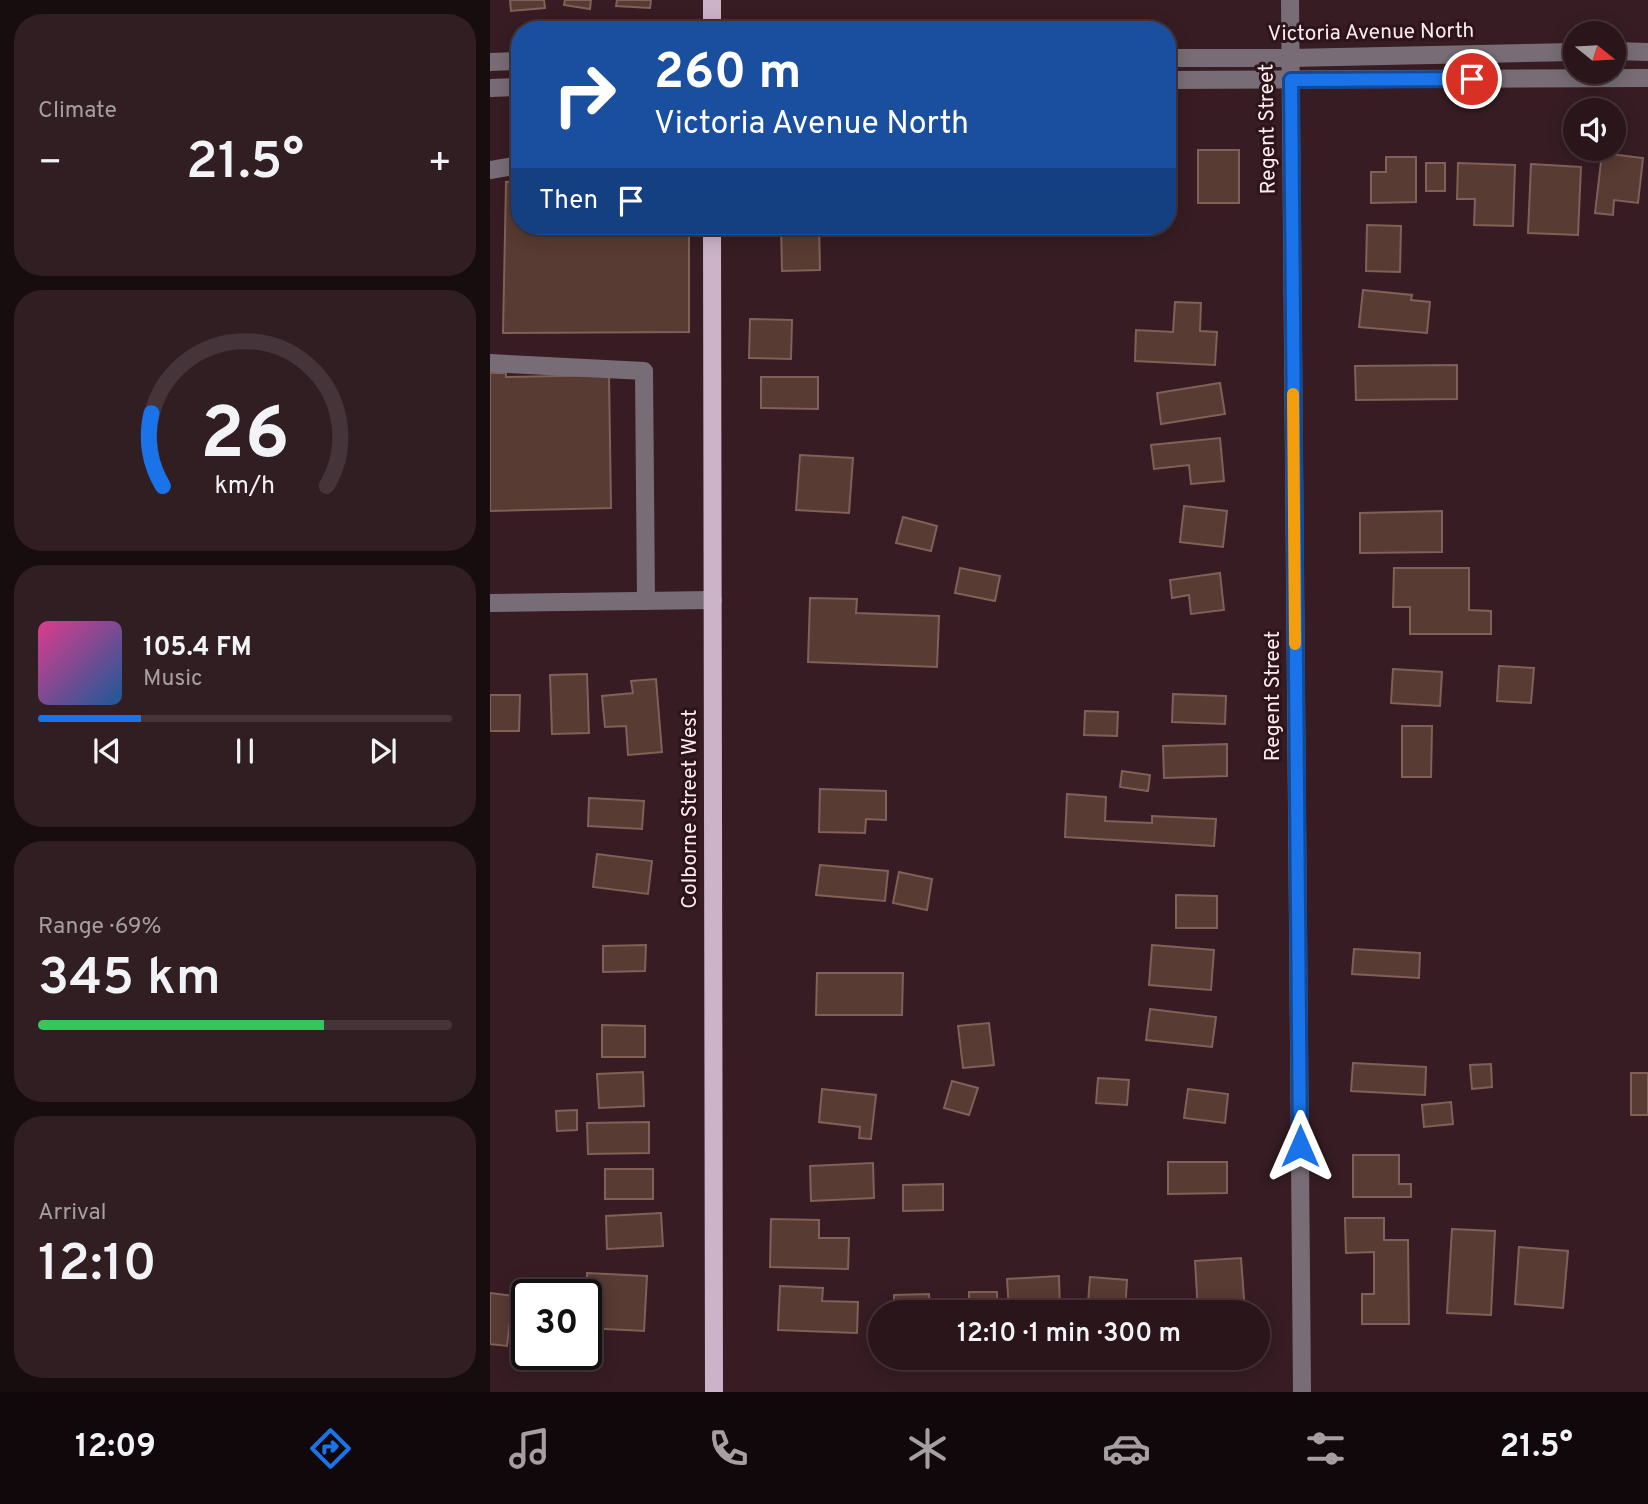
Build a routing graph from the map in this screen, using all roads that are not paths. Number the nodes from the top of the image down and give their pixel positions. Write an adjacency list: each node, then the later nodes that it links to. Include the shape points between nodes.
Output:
1 (712, 0): 3 (main road)
2 (1290, 0): 8 (street, Regent Street)
3 (712, 21)
4 (1626, 51): 6 (street)
5 (1563, 52): 8 (street, Victoria Avenue North)
6 (1648, 52)
7 (1176, 58): 8 (street, Victoria Avenue North)
8 (1290, 58): 15 (street, Regent Street)
9 (511, 61): 10 (street)
10 (490, 62)
11 (1563, 76): 15 (street)
12 (1626, 77): 13 (street)
13 (1648, 78)
14 (1176, 80): 15 (street)
15 (1291, 80): 26 (street, Regent Street)
16 (511, 87): 17 (street)
17 (490, 88)
18 (511, 166): 19 (street)
19 (490, 170)
20 (712, 235): 22 (main road, Colborne Street West)
21 (490, 363): 23 (street, via 644,371)
22 (713, 600): 23 (street); 25 (main road, Colborne Street West)
23 (646, 601): 24 (street)
24 (490, 603)
25 (714, 1392)
26 (1302, 1392)

